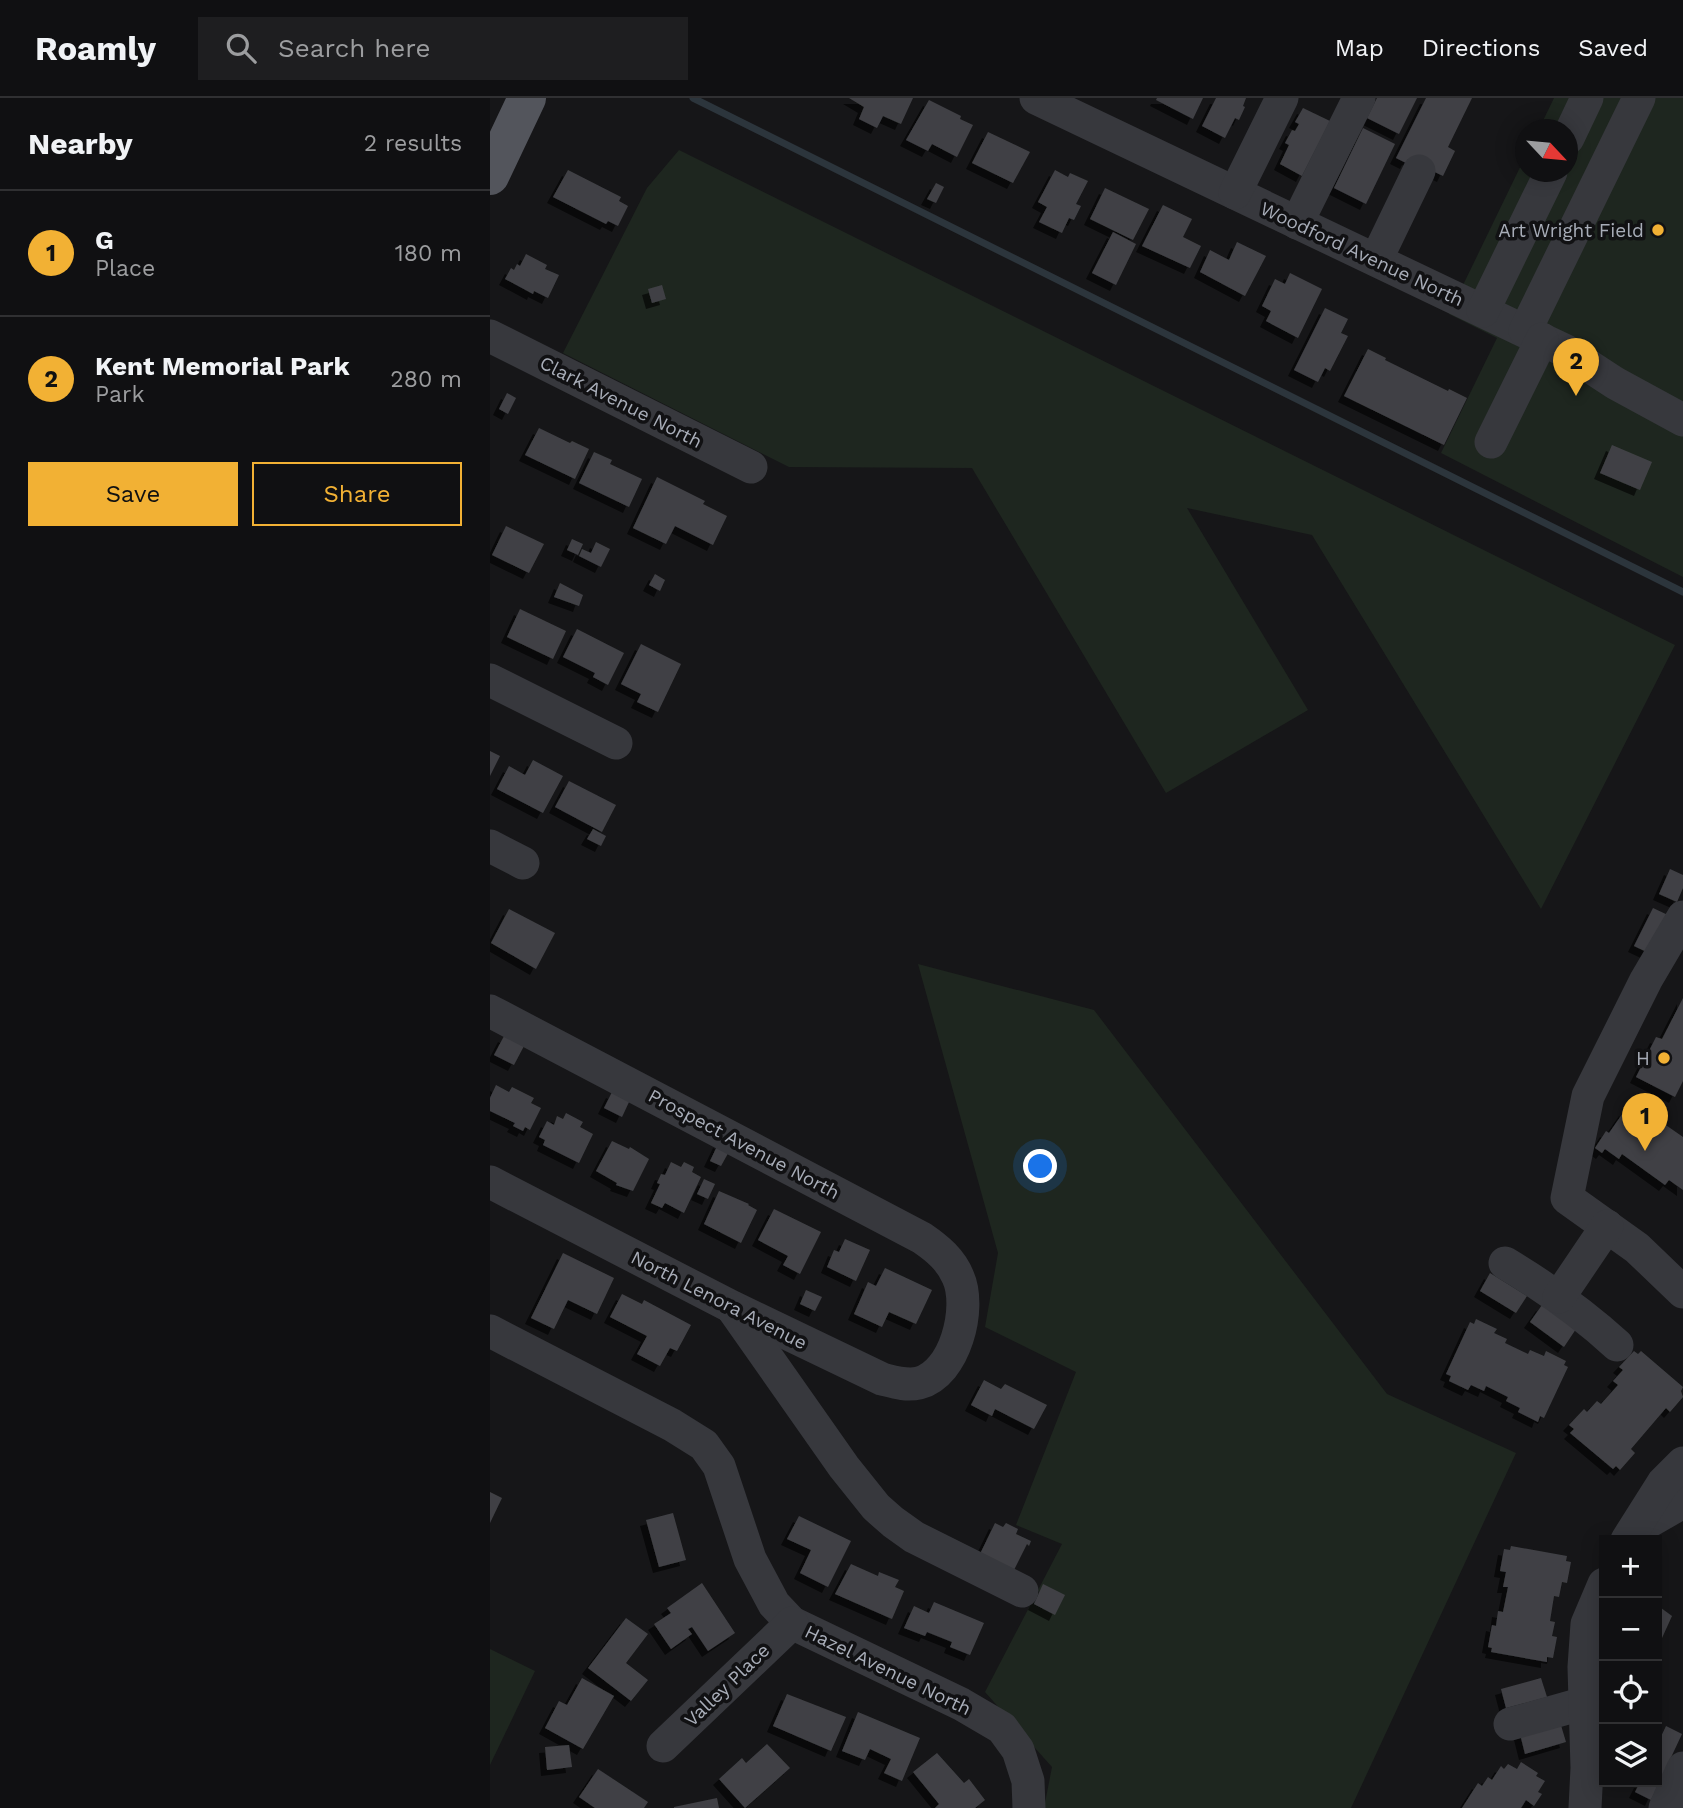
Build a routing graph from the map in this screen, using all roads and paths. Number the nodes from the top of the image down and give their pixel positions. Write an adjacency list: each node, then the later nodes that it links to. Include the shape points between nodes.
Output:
1 (527, 98): 8 (main road)
2 (1035, 98): 11 (street, Woodford Avenue North)
3 (1282, 98): 11 (street)
4 (1359, 98): 12 (street)
5 (1587, 98): 7 (street)
6 (1639, 98): 16 (street)
7 (1576, 119)
8 (492, 167)
9 (1419, 172): 13 (street)
10 (1546, 182): 14 (street)
11 (1235, 193): 12 (street, Woodford Avenue North)
12 (1297, 222): 13 (street, Woodford Avenue North)
13 (1376, 260): 14 (street, Woodford Avenue North)
14 (1483, 311): 16 (street, Woodford Avenue North)
15 (490, 336): 19 (street, Clark Avenue North)
16 (1544, 340): 17 (street, Woodford Avenue North); 18 (street)
17 (1683, 420)
18 (1491, 442)
19 (751, 467)
20 (490, 680): 21 (street)
21 (616, 743)
22 (490, 846): 23 (street)
23 (523, 863)
24 (1683, 917): 27 (street, via 1588,1097 1567,1198)
25 (490, 1011): 34 (street, Prospect Avenue North, via 941,1252 959,1279 964,1307)
26 (490, 1182): 31 (street, North Lenora Avenue)
27 (1607, 1226): 29 (street); 30 (street)
28 (1505, 1262): 30 (street)
29 (1683, 1292)
30 (1559, 1297): 33 (street)
31 (732, 1307): 34 (street, North Lenora Avenue, via 895,1383 928,1380); 39 (street, via 876,1507 914,1537)
32 (490, 1331): 41 (street, Hazel Avenue North, via 704,1445 719,1466 750,1559 774,1604)
33 (1617, 1345)
34 (947, 1359)
35 (1683, 1463): 37 (street, via 1663,1483)
36 (1683, 1502): 38 (street)
37 (1630, 1535)
38 (1631, 1535)
39 (1022, 1591)
40 (1599, 1596): 42 (street, via 1587,1624)
41 (792, 1623): 44 (street, Valley Place); 46 (street, Hazel Avenue North, via 1002,1728 1018,1750 1028,1781)
42 (1585, 1703): 43 (street); 47 (street)
43 (1510, 1724)
44 (663, 1746)
45 (1683, 1768): 48 (street)
46 (1029, 1808)
47 (1585, 1808)
48 (1665, 1808)

